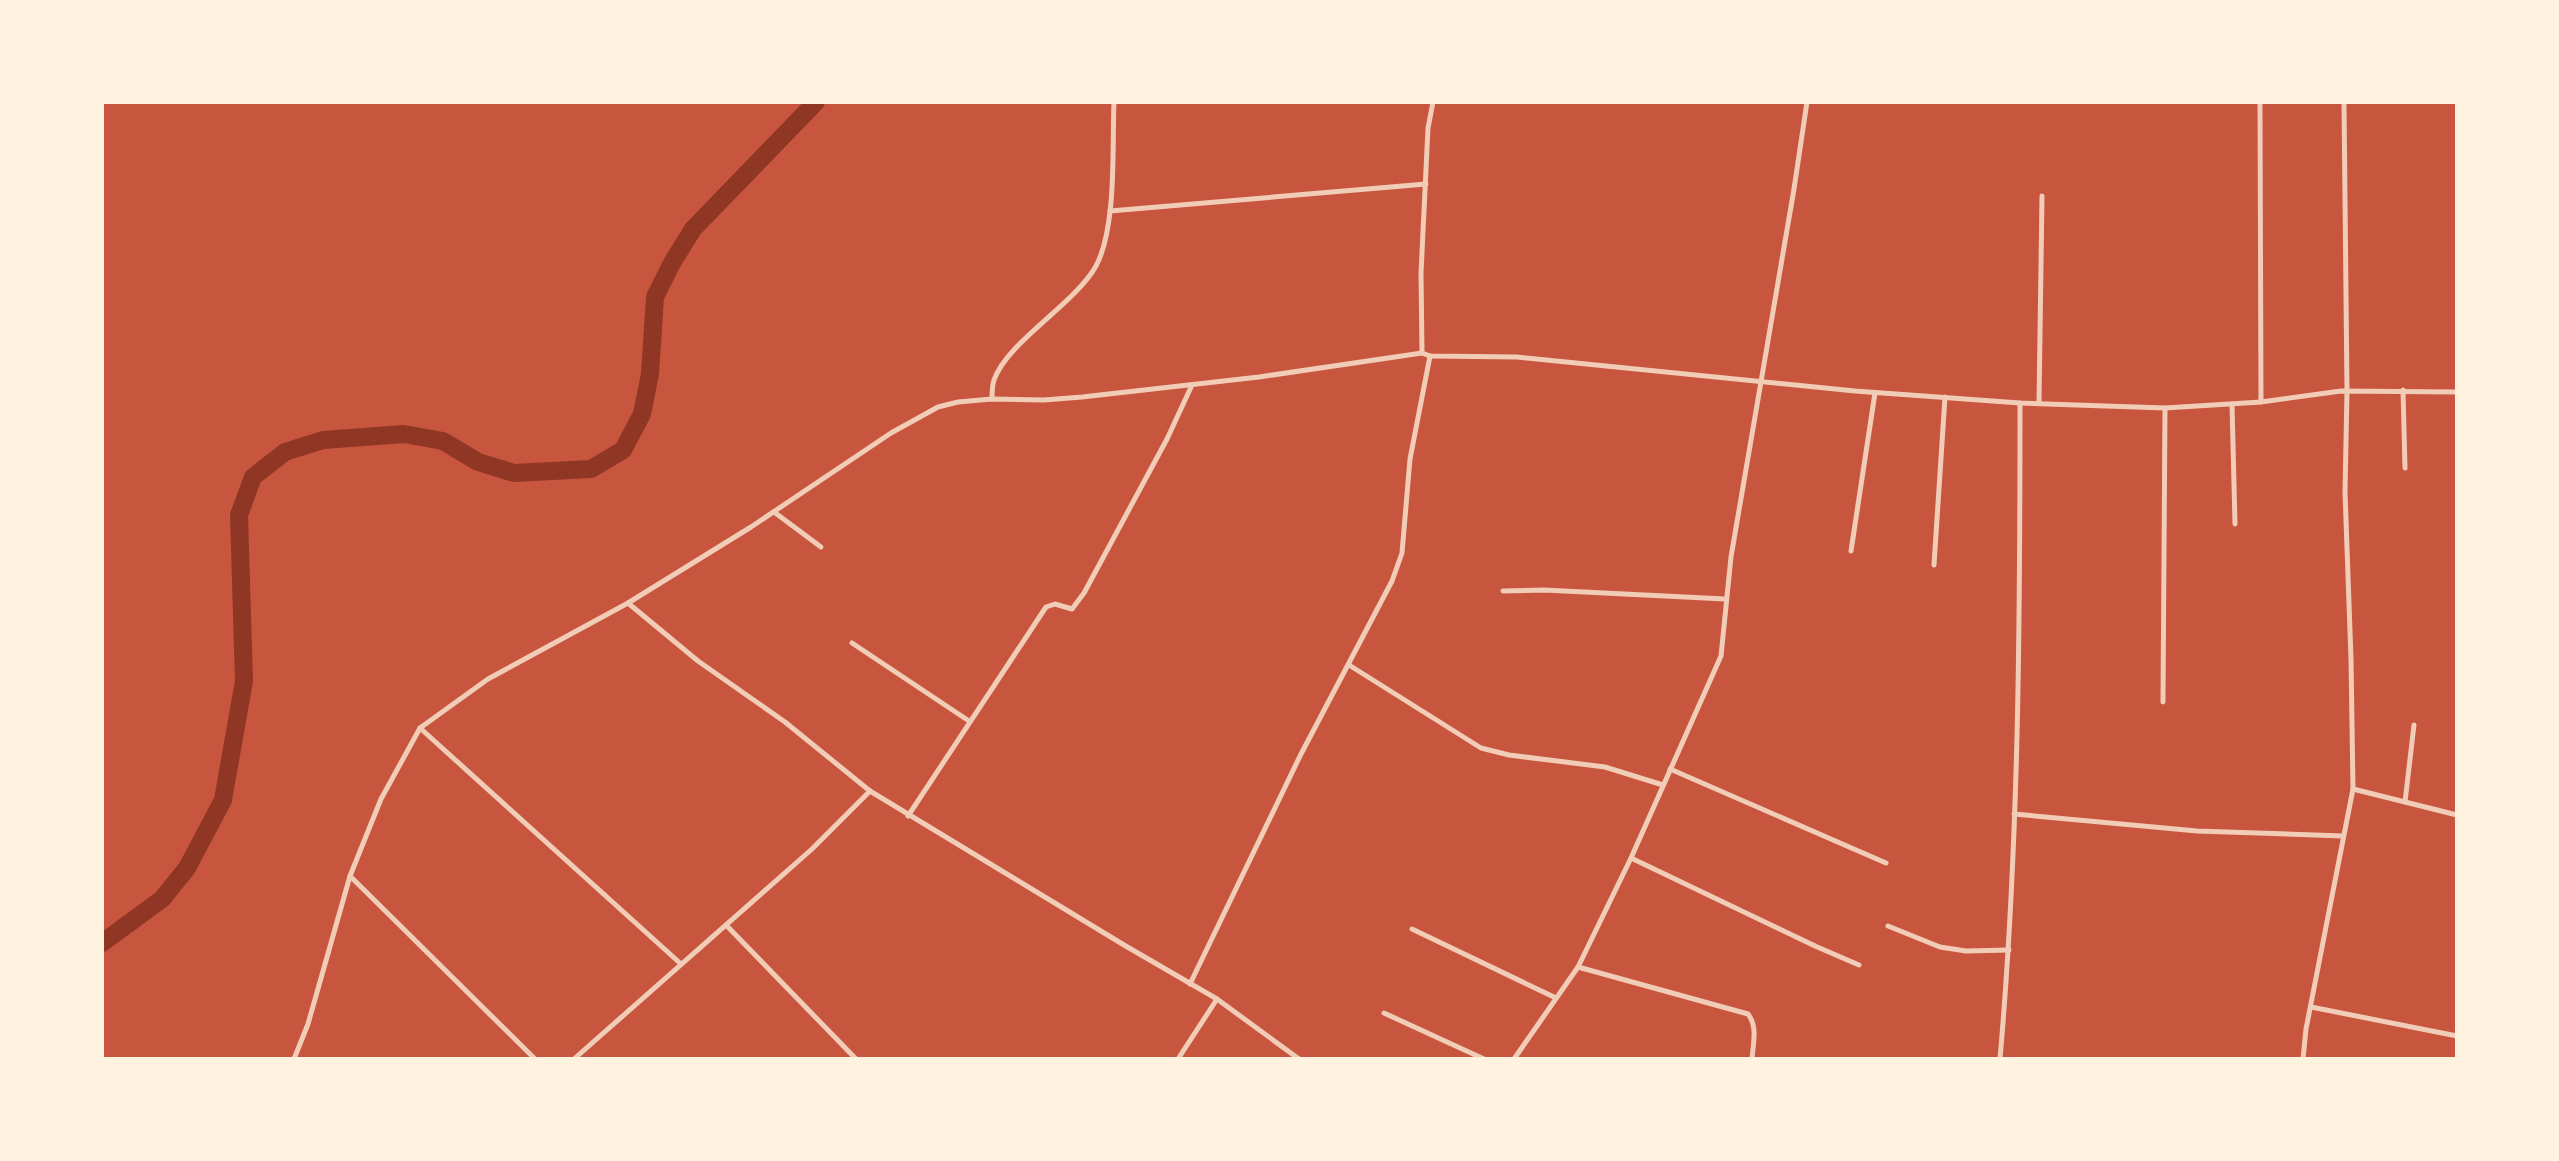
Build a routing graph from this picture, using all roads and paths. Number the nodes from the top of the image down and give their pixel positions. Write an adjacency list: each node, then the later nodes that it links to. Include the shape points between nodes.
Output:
1 (1114, 102): 8 (street)
2 (1433, 102): 6 (street)
3 (1807, 102): 11 (street)
4 (2260, 102): 19 (street)
5 (2344, 102): 14 (street)
6 (1426, 184): 8 (street); 9 (street)
7 (2042, 196): 21 (street)
8 (1110, 211): 18 (street, via 1094,268 1007,359 994,380)
9 (1422, 353): 10 (street); 12 (street)
10 (1430, 356): 11 (street, via 1517,357); 34 (street, via 1410,459 1402,553)
11 (1761, 381): 16 (street); 31 (street)
12 (1192, 385): 18 (street, via 1057,399); 36 (street, via 1075,608 1052,603 1046,607)
13 (2403, 390): 14 (street); 15 (street); 24 (street)
14 (2344, 391): 19 (street); 41 (street)
15 (2457, 392)
16 (1875, 393): 17 (street); 28 (street)
17 (1945, 397): 20 (street); 29 (street)
18 (992, 399): 25 (street, via 938,407)
19 (2261, 402): 22 (street)
20 (2020, 403): 21 (street); 44 (street)
21 (2039, 403): 23 (street)
22 (2232, 404): 23 (street); 26 (street)
23 (2165, 408): 35 (street)
24 (2405, 468)
25 (774, 512): 27 (street); 32 (street)
26 (2235, 524)
27 (821, 547)
28 (1851, 551)
29 (1934, 565)
30 (1503, 591): 31 (street)
31 (1725, 599): 39 (street, via 1721,656)
32 (628, 603): 38 (street, via 488,679); 42 (street)
33 (852, 643): 36 (street)
34 (1349, 665): 40 (street, via 1481,748 1605,767); 58 (street)
35 (2163, 702)
36 (969, 721): 46 (street)
37 (2414, 725): 43 (street)
38 (420, 728): 50 (street, via 381,799); 55 (street)
39 (1670, 769): 40 (street); 49 (street)
40 (1663, 785): 48 (street)
41 (2353, 789): 43 (street); 47 (street)
42 (870, 791): 46 (street); 51 (street)
43 (2405, 802): 45 (street)
44 (2014, 814): 47 (street, via 2197,831); 54 (street)
45 (2457, 815)
46 (908, 816): 58 (street)
47 (2343, 836): 61 (street)
48 (1631, 858): 56 (street); 57 (street)
49 (1886, 863)
50 (350, 876): 64 (street); 65 (street)
51 (726, 925): 55 (street); 67 (street)
52 (1888, 926): 54 (street, via 1940,947)
53 (1412, 929): 59 (street)
54 (2009, 950): 73 (street)
55 (681, 964): 66 (street)
56 (1859, 965)
57 (1578, 967): 59 (street); 72 (street, via 1748,1014 1754,1030)
58 (1190, 984): 60 (street)
59 (1556, 998): 71 (street)
60 (1217, 999): 68 (street); 69 (street)
61 (2311, 1007): 63 (street); 74 (street)
62 (1384, 1013): 70 (street)
63 (2457, 1036)
64 (294, 1059)
65 (535, 1059)
66 (574, 1059)
67 (856, 1059)
68 (1178, 1059)
69 (1299, 1059)
70 (1484, 1059)
71 (1514, 1059)
72 (1752, 1059)
73 (2000, 1059)
74 (2303, 1059)

